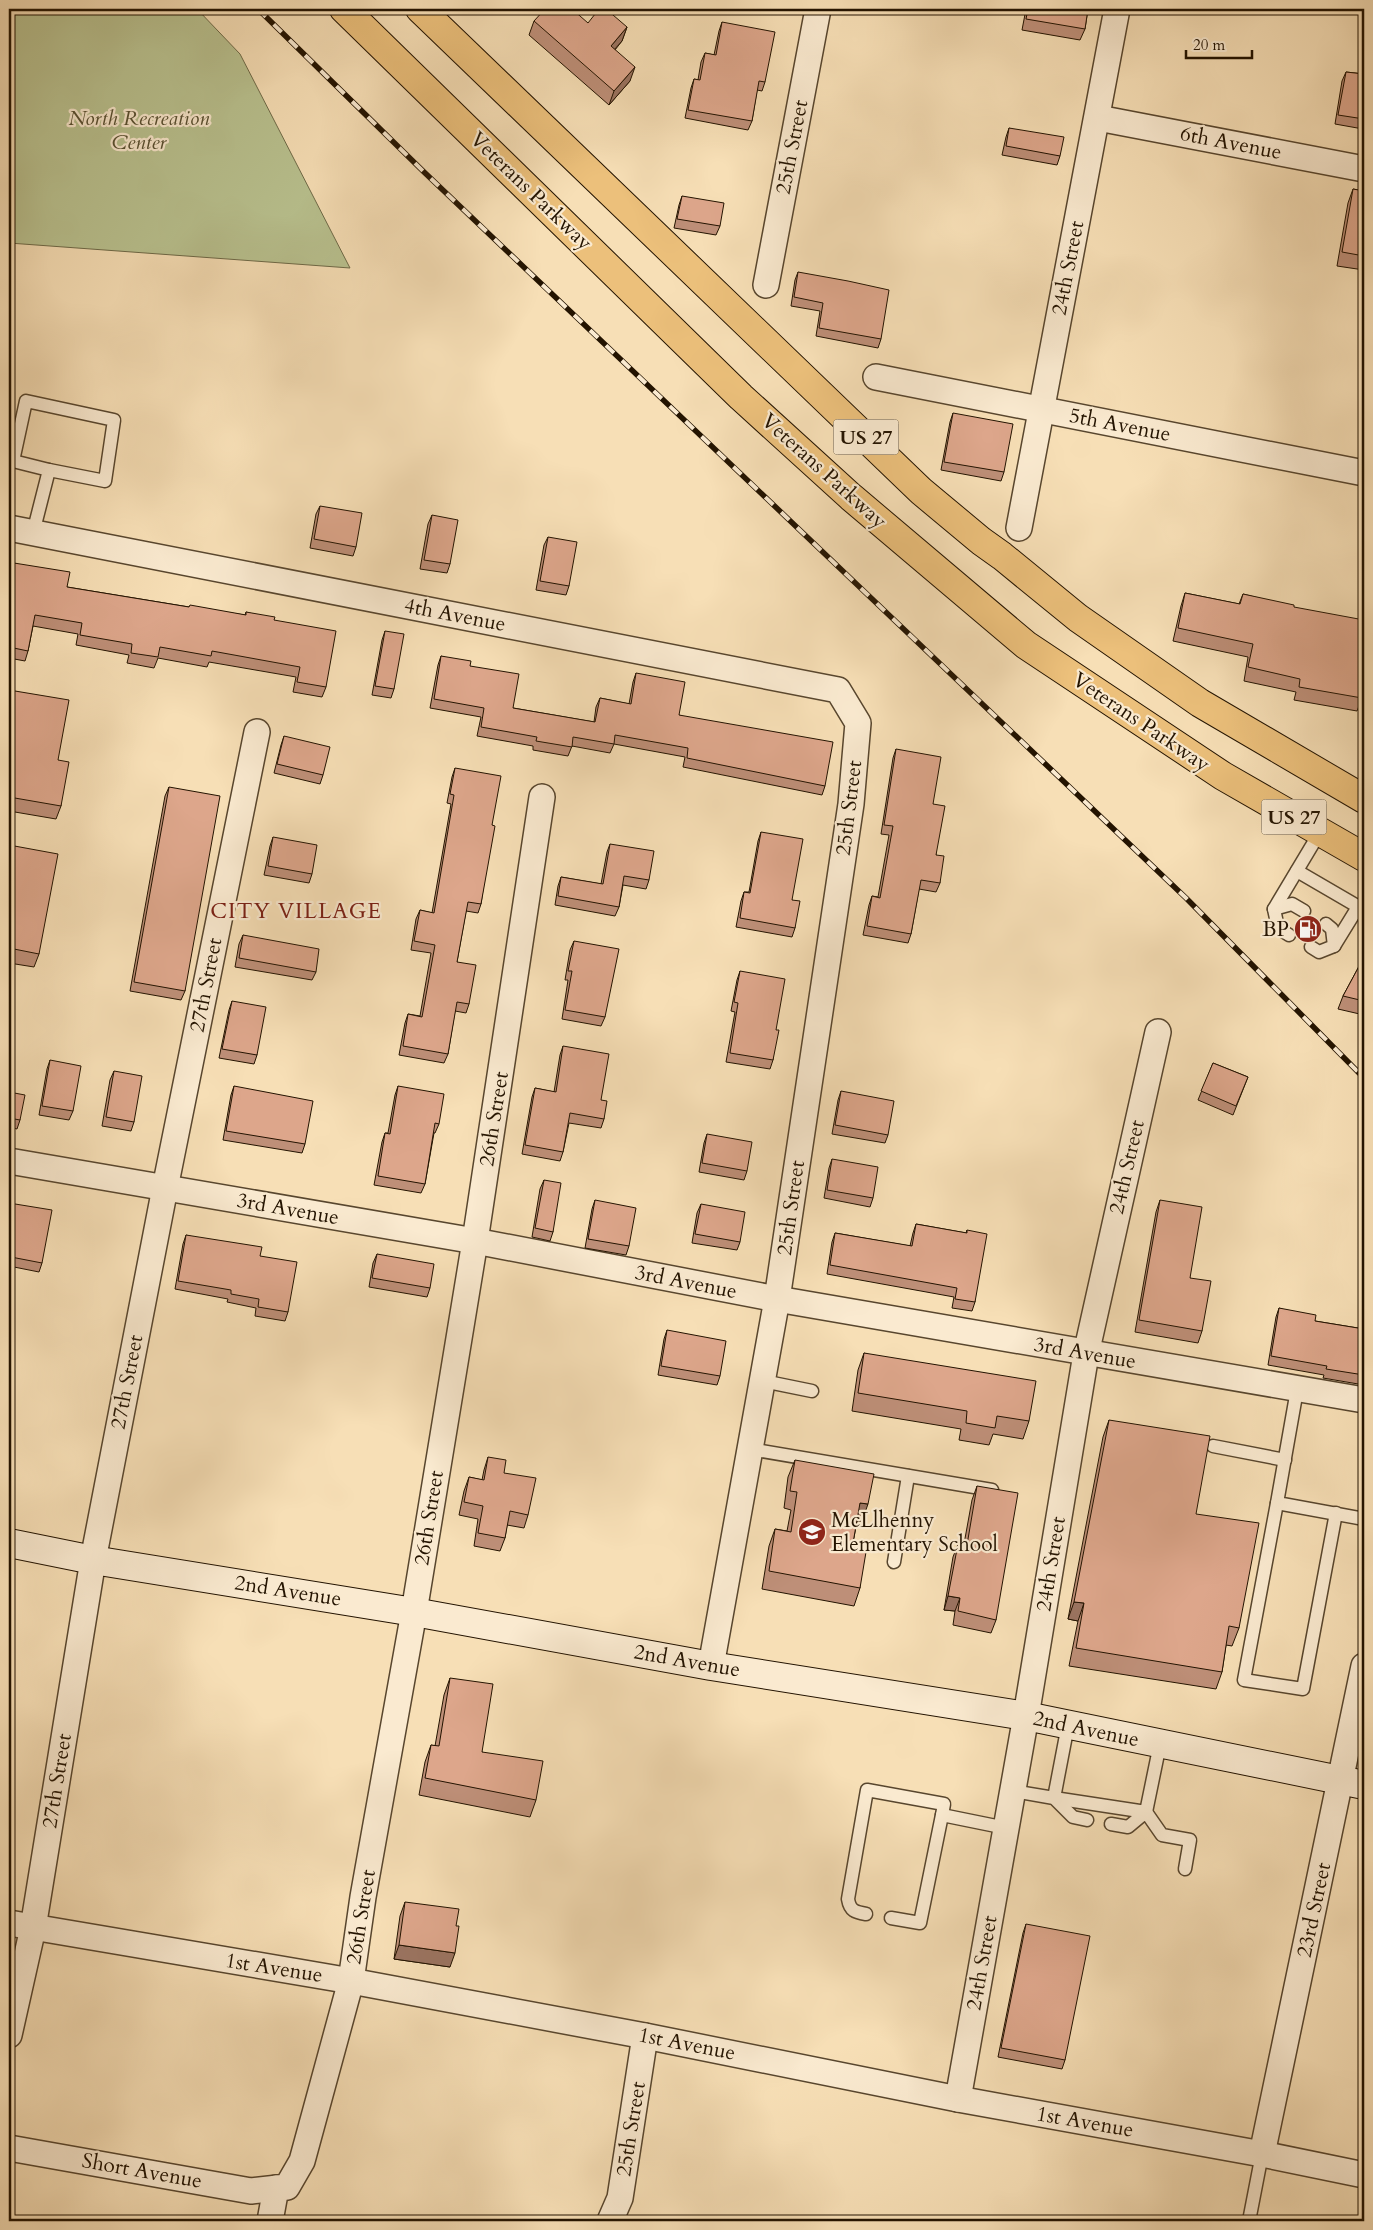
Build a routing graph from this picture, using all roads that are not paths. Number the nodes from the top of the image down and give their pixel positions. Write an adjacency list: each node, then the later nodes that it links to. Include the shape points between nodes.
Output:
1 (344, 9): 20 (main road, Veterans Parkway / US 27, via 742,397 851,497 1026,645 1223,776)
2 (420, 9): 19 (main road, US 27, via 921,491 1078,618 1200,703)
3 (818, 9): 7 (street, 25th Street)
4 (1117, 9): 5 (street, 24th Street)
5 (1098, 118): 6 (street, 6th Avenue); 9 (street, 24th Street)
6 (1364, 168)
7 (766, 286)
8 (876, 377): 9 (street, 5th Avenue)
9 (1041, 409): 12 (street, 5th Avenue); 14 (street, 24th Street)
10 (11, 460): 11 (lane); 11 (lane, via 26,401 114,420 105,481)
11 (49, 470): 15 (lane)
12 (1364, 473)
13 (9, 528): 15 (street, 4th Avenue)
14 (1019, 528)
15 (33, 533): 17 (street, 4th Avenue, via 838,690 858,723)
16 (257, 732): 32 (street, 27th Street)
17 (856, 749): 34 (street, 25th Street, via 850,813)
18 (542, 797): 33 (street, 26th Street)
19 (1364, 799)
20 (1320, 832): 21 (main road, Veterans Parkway / US 27); 22 (lane)
21 (1364, 857)
22 (1297, 871): 23 (lane); 24 (lane)
23 (1361, 908): 28 (lane)
24 (1274, 909): 25 (lane, via 1292,904); 27 (lane, via 1278,928)
25 (1304, 911)
26 (1326, 924): 28 (lane, via 1332,929)
27 (1289, 935)
28 (1334, 946): 29 (lane, via 1319,952)
29 (1311, 947)
30 (1158, 1032): 35 (street, 24th Street)
31 (9, 1161): 32 (street, 3rd Avenue)
32 (165, 1188): 33 (street, 3rd Avenue); 49 (street, 27th Street)
33 (475, 1241): 34 (street, 3rd Avenue); 51 (street, 26th Street)
34 (778, 1299): 35 (street, 3rd Avenue); 36 (street, 25th Street)
35 (1086, 1354): 37 (street, 3rd Avenue); 54 (street, 24th Street)
36 (763, 1381): 38 (lane); 41 (street, 25th Street)
37 (1298, 1390): 39 (street, 3rd Avenue); 42 (lane)
38 (812, 1391)
39 (1364, 1400)
40 (1213, 1446): 42 (lane)
41 (750, 1449): 43 (lane); 52 (street, 25th Street)
42 (1285, 1460): 45 (lane)
43 (908, 1476): 44 (lane); 50 (lane)
44 (1005, 1493)
45 (1277, 1503): 46 (lane); 46 (lane, via 1244,1680 1303,1689)
46 (1336, 1513): 47 (lane)
47 (1364, 1519)
48 (9, 1542): 49 (main road, 2nd Avenue)
49 (93, 1560): 51 (main road, 2nd Avenue); 68 (street, 27th Street)
50 (894, 1562)
51 (414, 1612): 52 (main road, 2nd Avenue); 69 (street, 26th Street)
52 (711, 1666): 54 (main road, 2nd Avenue)
53 (1364, 1666): 57 (street, 23rd Street)
54 (1026, 1716): 55 (main road, 2nd Avenue); 58 (street, 24th Street)
55 (1068, 1725): 56 (main road, 2nd Avenue); 59 (lane)
56 (1160, 1744): 57 (main road, 2nd Avenue); 60 (lane)
57 (1353, 1784): 74 (street, 23rd Street)
58 (1013, 1791): 59 (lane); 64 (street, 24th Street)
59 (1054, 1798): 60 (lane); 62 (lane, via 1072,1817)
60 (1146, 1812): 63 (lane, via 1128,1827); 65 (lane, via 1162,1835 1190,1840)
61 (942, 1815): 64 (lane); 66 (lane, via 944,1804 867,1790 848,1899 849,1908); 67 (lane, via 920,1923)
62 (1087, 1820)
63 (1111, 1824)
64 (1006, 1828): 72 (street, 24th Street)
65 (1185, 1869)
66 (866, 1914)
67 (891, 1918)
68 (21, 1925): 69 (street, 1st Avenue); 70 (street, 27th Street)
69 (351, 1980): 71 (street, 1st Avenue); 76 (street, 26th Street, via 302,2161 287,2187)
70 (9, 2035)
71 (645, 2036): 72 (street, 1st Avenue); 78 (street, 25th Street, via 620,2198)
72 (958, 2099): 74 (street, 1st Avenue)
73 (9, 2148): 76 (street, Short Avenue, via 251,2191)
74 (1262, 2154): 75 (street, 1st Avenue); 79 (lane)
75 (1364, 2175)
76 (276, 2188): 77 (street)
77 (270, 2221)
78 (610, 2221)
79 (1249, 2221)

